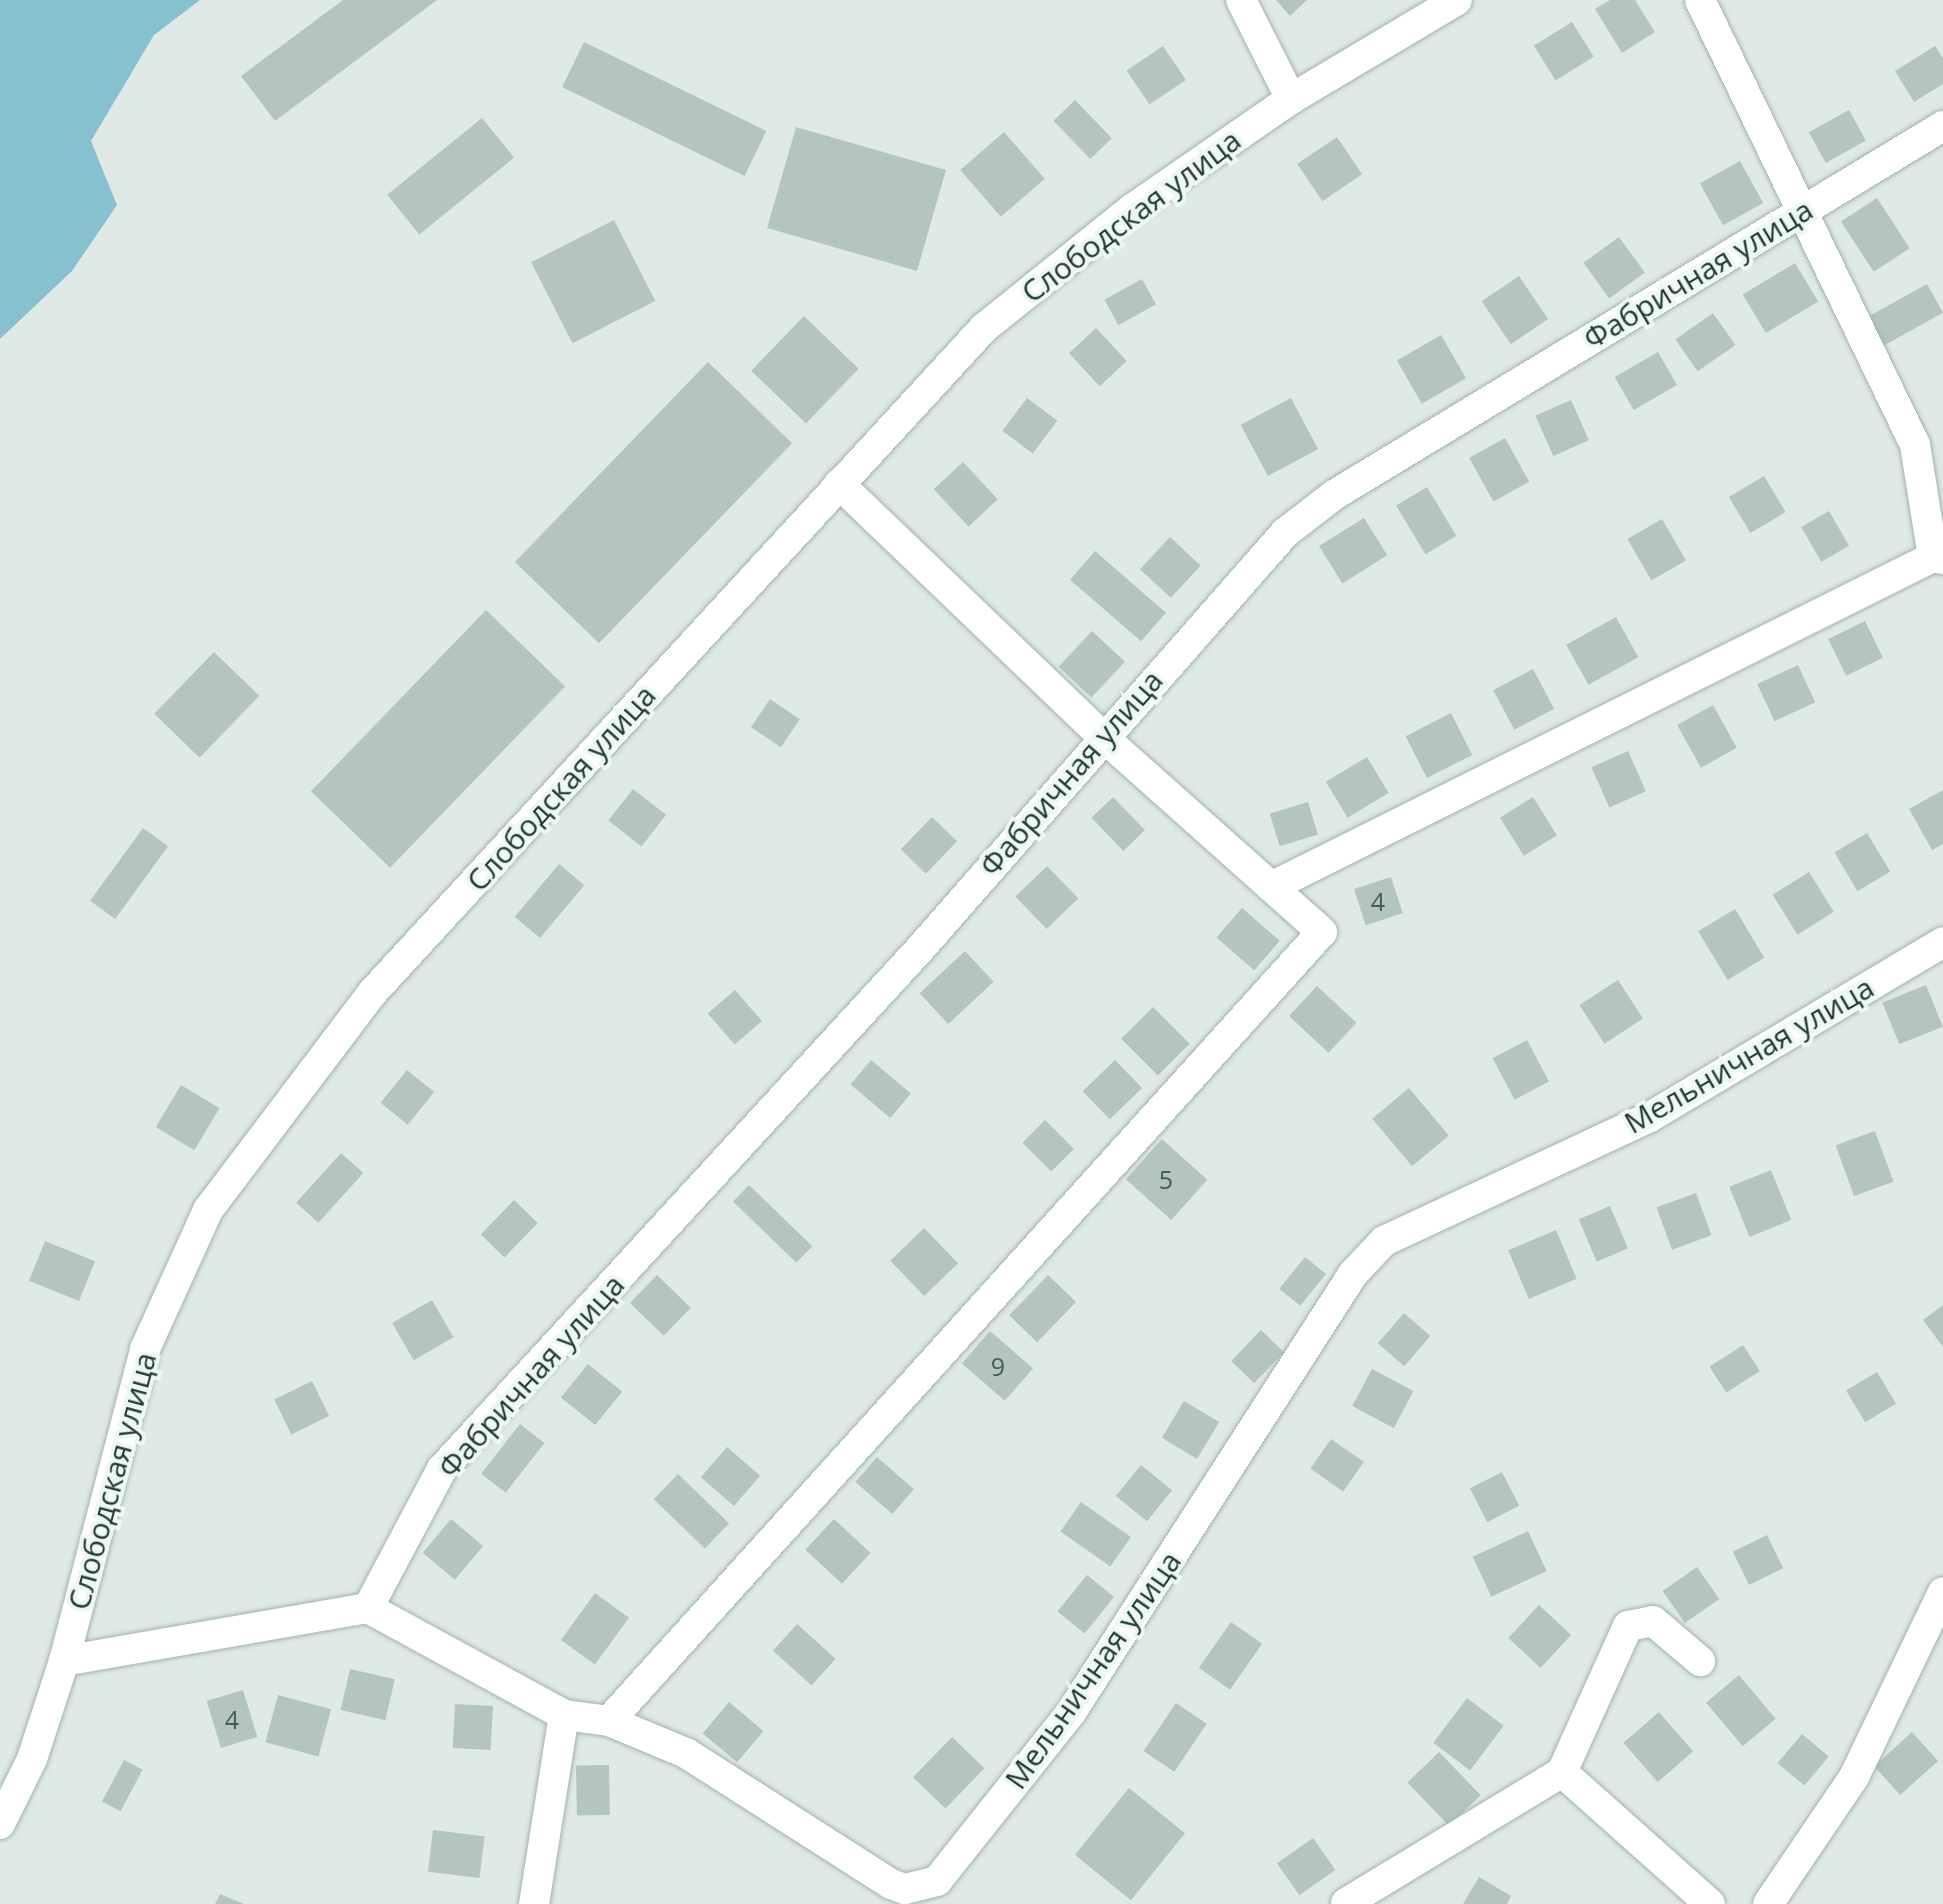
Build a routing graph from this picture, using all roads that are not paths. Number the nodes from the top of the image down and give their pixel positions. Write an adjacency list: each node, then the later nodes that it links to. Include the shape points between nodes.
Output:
1 (1241, 0): 4 (street)
2 (1457, 0): 4 (street, Слободская улица)
3 (1700, 0): 6 (street)
4 (1291, 99): 7 (street, Слободская улица, via 1132,208 984,328)
5 (1943, 126): 6 (street, Фабричная улица)
6 (1804, 210): 8 (street, via 1915,446); 9 (street, Фабричная улица, via 1334,494 1285,533)
7 (839, 484): 9 (street); 14 (street, Слободская улица, via 373,992 208,1210 144,1349)
8 (1938, 558): 10 (street)
9 (1101, 735): 10 (street); 13 (street, Фабричная улица, via 920,949 442,1469)
10 (1271, 887): 17 (street, via 1322,932)
11 (1943, 942): 17 (street, Мельничная улица, via 1650,1117 1423,1218 1384,1242 1353,1274 1072,1711 938,1881 905,1889 892,1884 686,1753)
12 (1943, 1592): 23 (street, via 1854,1777)
13 (368, 1608): 14 (street); 16 (street, Мельничная улица)
14 (64, 1660): 19 (street, Слободская улица, via 32,1759)
15 (1700, 1661): 18 (street, via 1652,1621 1628,1626)
16 (564, 1714): 17 (street, Мельничная улица); 21 (street)
17 (608, 1720)
18 (1562, 1772): 20 (street); 22 (street)
19 (0, 1824)
20 (1346, 1903)
21 (534, 1904)
22 (1710, 1904)
23 (1768, 1904)

